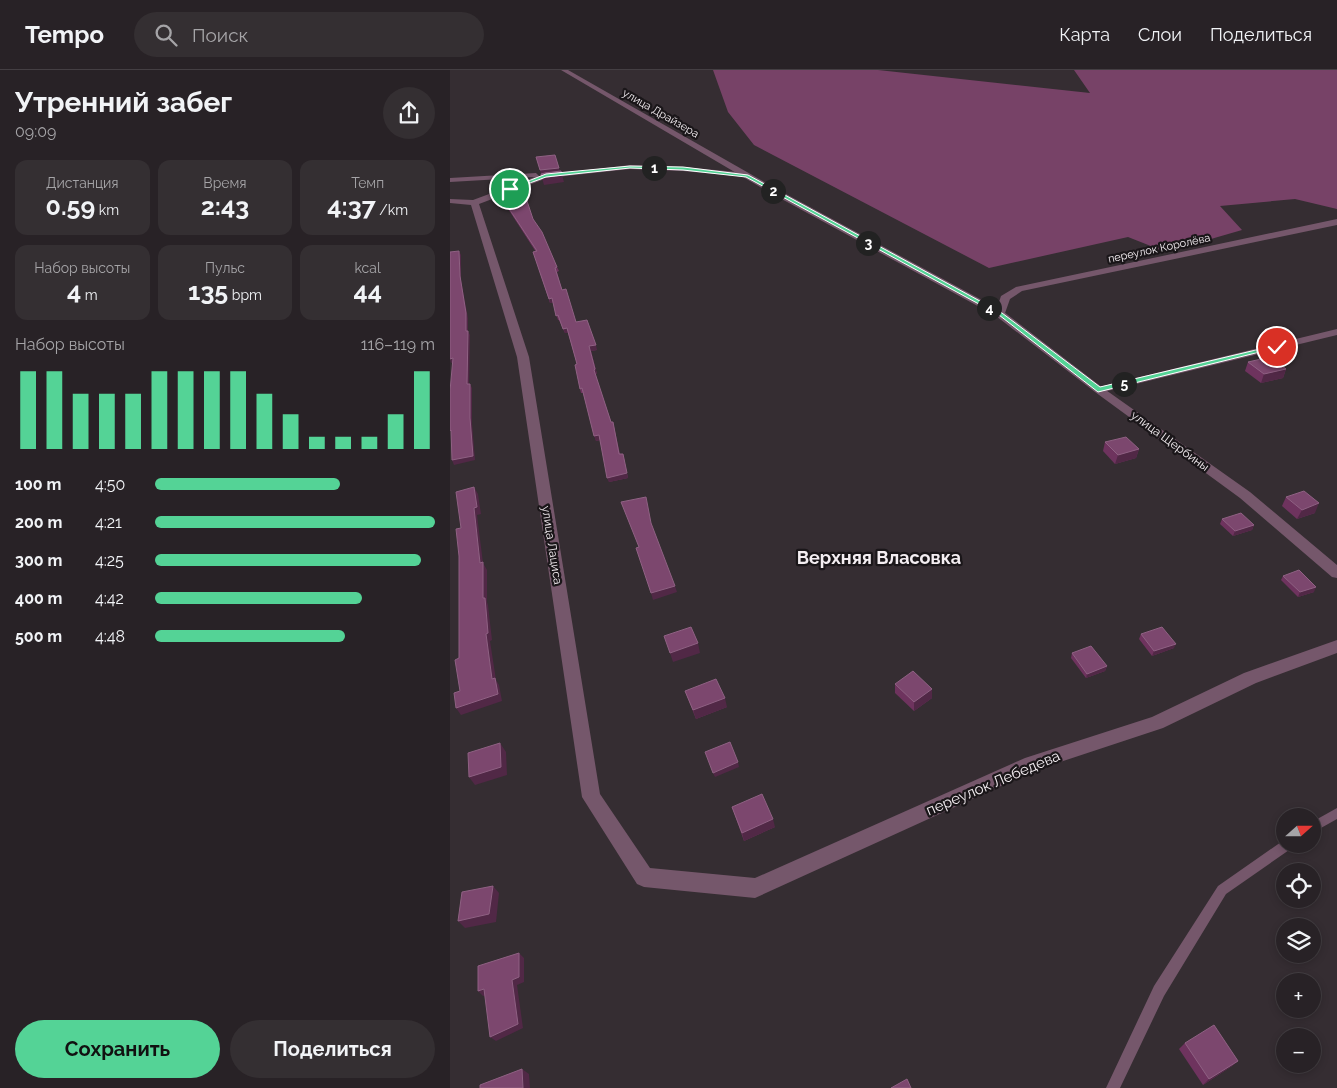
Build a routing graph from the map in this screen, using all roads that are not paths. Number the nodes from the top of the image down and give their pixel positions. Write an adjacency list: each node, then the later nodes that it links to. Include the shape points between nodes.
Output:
1 (564, 70): 3 (street, улица Драйзера)
2 (546, 176): 3 (street, улица Драйзера, via 630,167); 4 (street); 6 (street, улица Драйзера)
3 (747, 176): 8 (street, улица Драйзера)
4 (450, 180)
5 (450, 201): 6 (street, улица Драйзера)
6 (474, 203): 16 (street, улица Лациса, via 523,357 591,797)
7 (1337, 222): 8 (street, переулок Королёва, via 1019,288 1005,298)
8 (1000, 314): 10 (street, улица Щербины)
9 (1337, 332): 10 (street)
10 (1098, 390): 11 (street, улица Щербины, via 1245,495)
11 (1337, 573)
12 (1337, 646): 16 (street, переулок Лебедева, via 1250,678 1157,724 1031,764 755,888)
13 (1337, 814): 14 (lane)
14 (1321, 823)
15 (1276, 852): 17 (lane, via 1222,890 1159,991)
16 (644, 877)
17 (1114, 1088)

